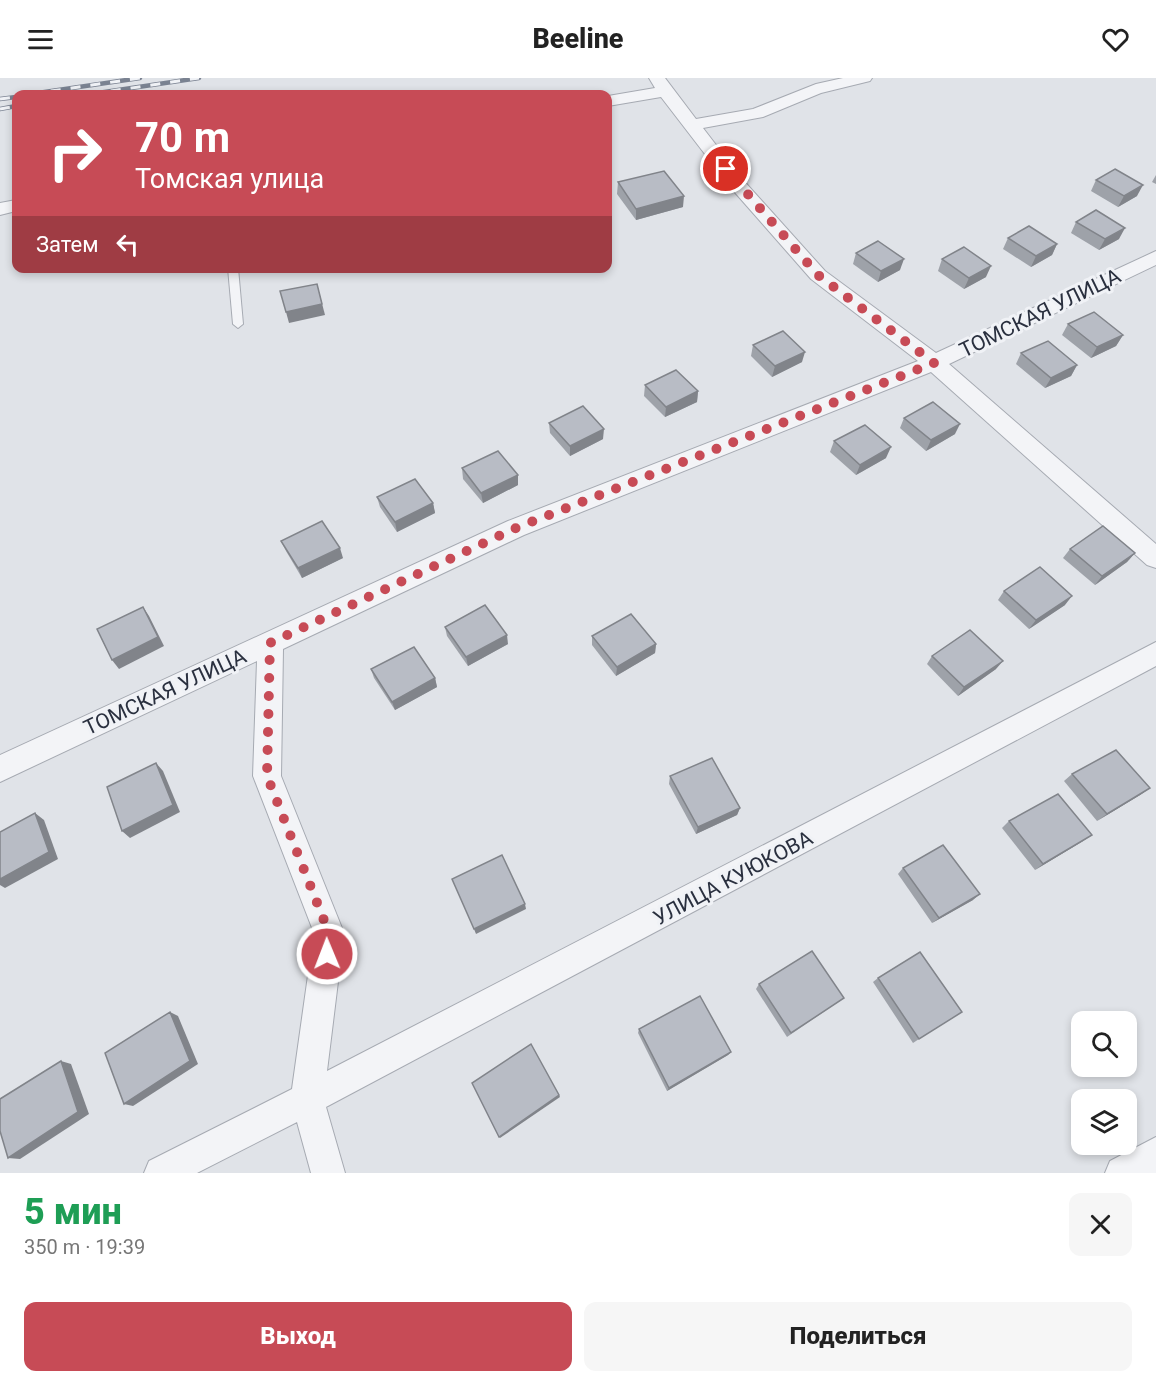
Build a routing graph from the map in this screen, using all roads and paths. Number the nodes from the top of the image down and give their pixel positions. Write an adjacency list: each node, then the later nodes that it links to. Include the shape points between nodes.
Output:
1 (864, 78): 4 (street, via 816,89 757,113)
2 (661, 84): 3 (street); 4 (street)
3 (612, 99)
4 (693, 125): 8 (street, via 737,184 818,275)
5 (1156, 257): 8 (street, ТОМСКАЯ УЛИЦА)
6 (233, 273): 7 (lane)
7 (238, 324)
8 (934, 363): 9 (street); 10 (street, ТОМСКАЯ УЛИЦА, via 516,528)
9 (1156, 558)
10 (270, 643): 12 (street, ТОМСКАЯ УЛИЦА); 13 (street, via 267,776 329,933)
11 (1156, 653): 13 (street, УЛИЦА КУЮКОВА)
12 (0, 769)
13 (307, 1100): 15 (street, УЛИЦА КУЮКОВА); 16 (street)
14 (1156, 1154): 17 (street)
15 (161, 1173)
16 (328, 1173)
17 (1122, 1173)

